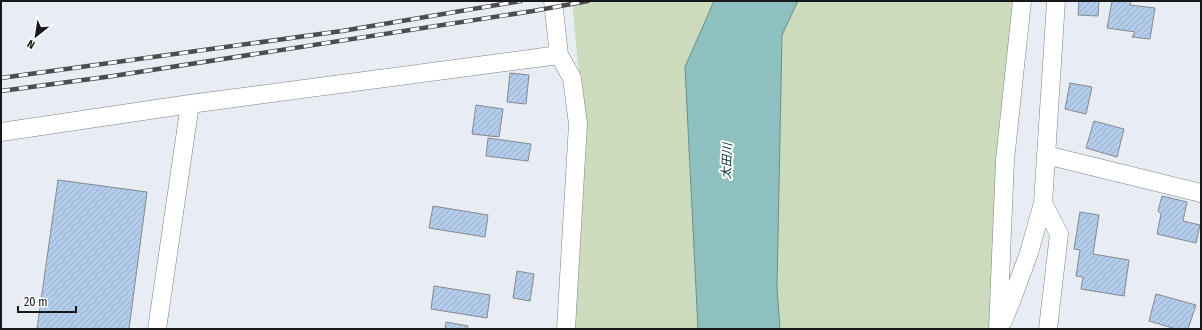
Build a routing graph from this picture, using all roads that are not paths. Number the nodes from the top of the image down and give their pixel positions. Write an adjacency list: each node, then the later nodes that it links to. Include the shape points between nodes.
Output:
1 (553, 1): 4 (street)
2 (1022, 1): 12 (street, via 1005,160)
3 (1056, 1): 7 (street)
4 (559, 54): 5 (street); 11 (street, via 572,78 578,124)
5 (190, 104): 6 (street); 10 (street)
6 (1, 132)
7 (1046, 155): 8 (street); 9 (street)
8 (1201, 193)
9 (1043, 203): 12 (street, via 1029,252); 13 (street, via 1058,234)
10 (157, 329)
11 (566, 329)
12 (999, 329)
13 (1048, 329)

